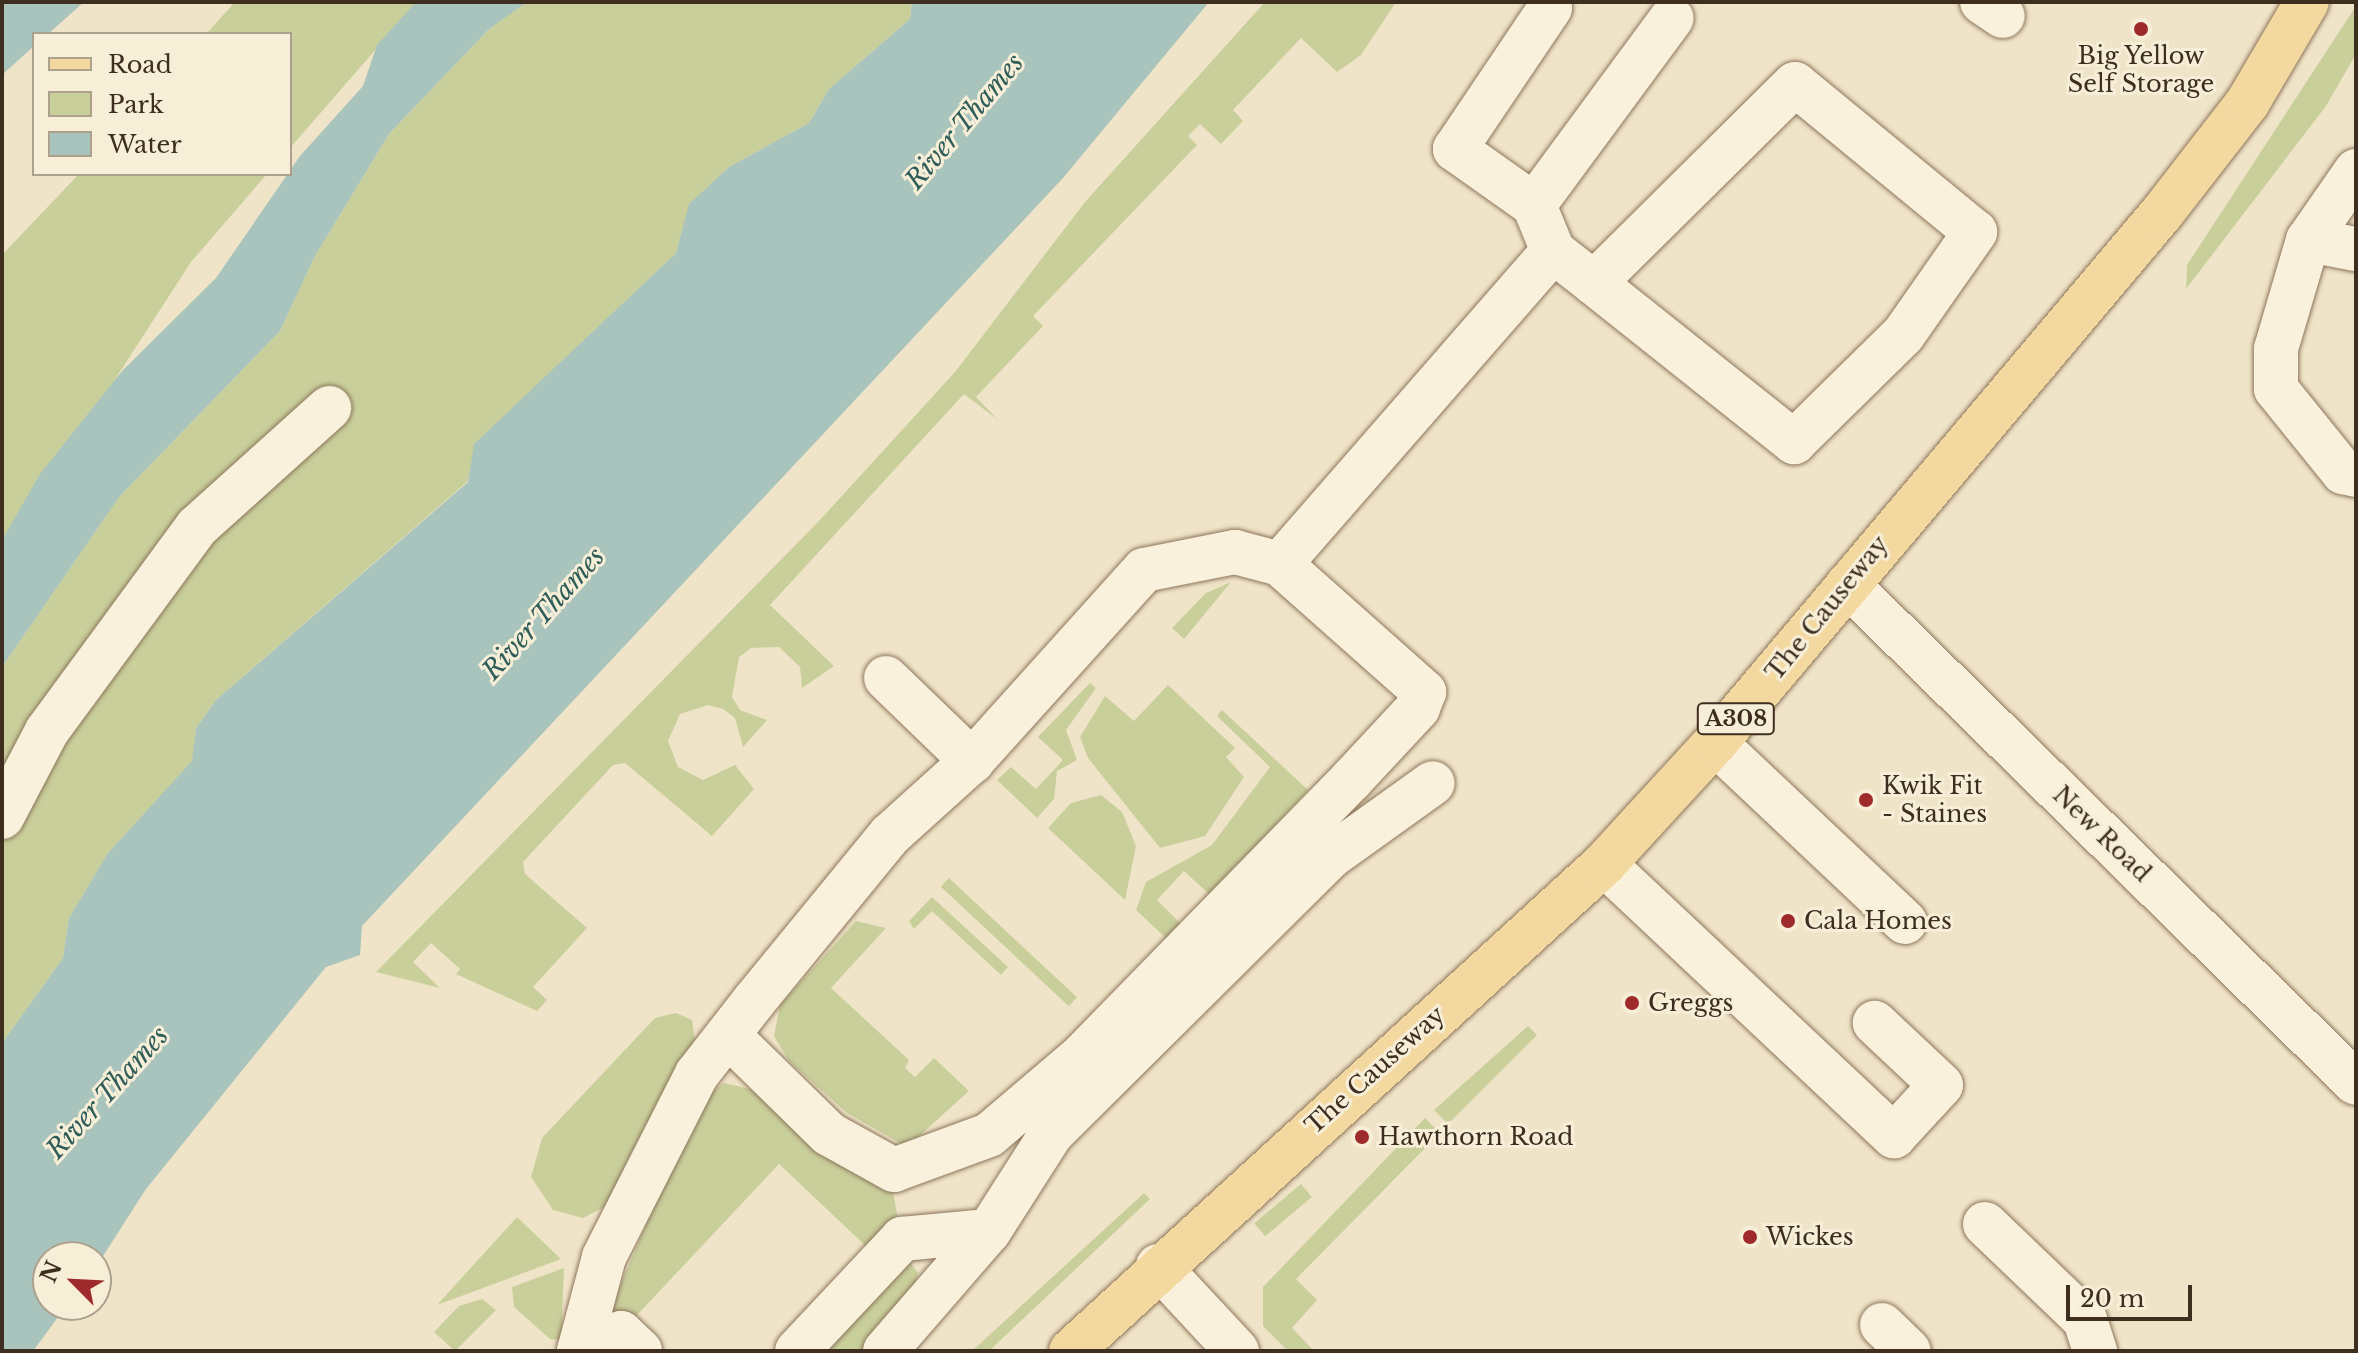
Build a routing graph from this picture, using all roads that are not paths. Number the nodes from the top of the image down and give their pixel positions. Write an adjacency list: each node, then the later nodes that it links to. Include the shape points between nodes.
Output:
1 (2307, 2): 13 (main road, The Causeway / A308, via 2248,102 2181,188)
2 (1550, 8): 5 (street, via 1455,149)
3 (1672, 18): 5 (street)
4 (2356, 171): 6 (street)
5 (1534, 205): 8 (street)
6 (2308, 240): 7 (street); 11 (street, via 2276,349 2276,389 2343,472)
7 (2356, 249)
8 (1553, 251): 9 (street); 12 (street)
9 (1594, 283): 9 (street, via 1794,442 1903,335 1975,232 1795,84)
10 (329, 408): 18 (street, via 197,527 47,731)
11 (2356, 475)
12 (1280, 564): 16 (street, via 1235,552 1144,570); 22 (street, via 1424,692 1418,708 1083,1055 989,1135 894,1170 829,1134)
13 (1848, 585): 15 (main road, The Causeway / A308); 23 (street, New Road)
14 (886, 678): 16 (street)
15 (1715, 743): 19 (main road, The Causeway / A308); 20 (street)
16 (972, 761): 22 (street, via 890,835)
17 (1433, 783): 25 (street, via 1331,856 1051,1134)
18 (2, 817)
19 (1604, 864): 21 (street, via 1894,1136 1941,1085); 26 (main road, The Causeway / A308)
20 (1905, 922)
21 (1875, 1023)
22 (728, 1035): 27 (street, via 697,1074 604,1257 579,1351 621,1333)
23 (2356, 1083)
24 (1985, 1224): 32 (street, via 2085,1320)
25 (989, 1231): 28 (street, via 902,1239); 29 (street)
26 (1158, 1266): 30 (main road, The Causeway / A308); 31 (street)
27 (640, 1351)
28 (797, 1351)
29 (885, 1351)
30 (1071, 1351)
31 (1237, 1351)
32 (2095, 1351)

